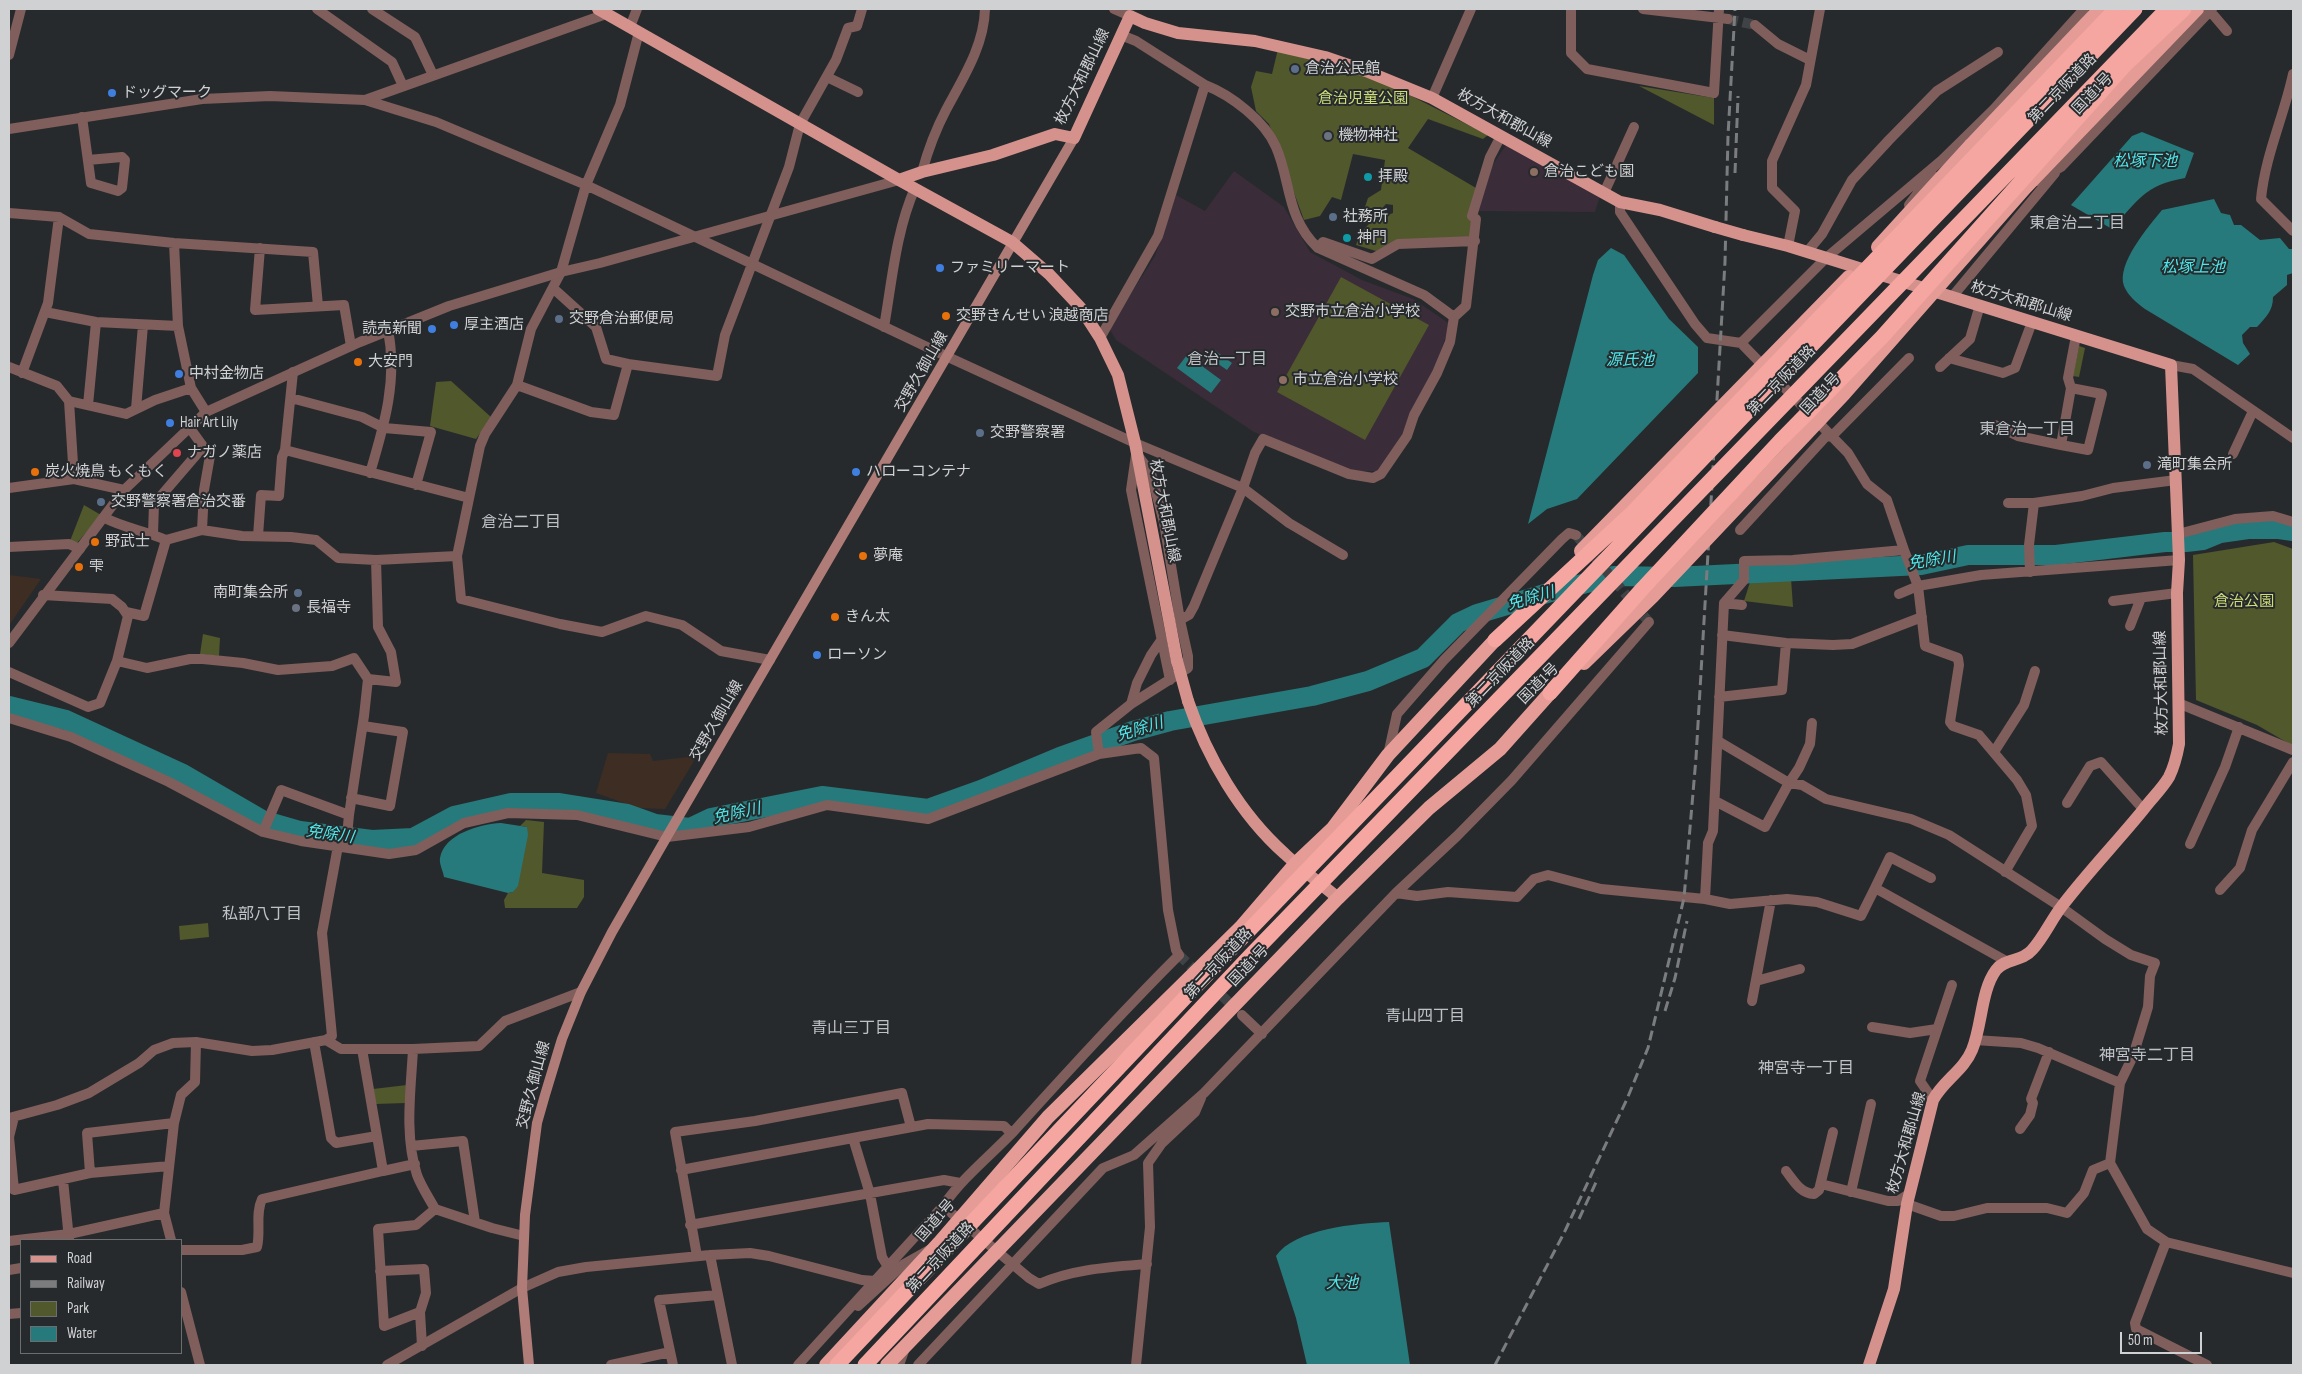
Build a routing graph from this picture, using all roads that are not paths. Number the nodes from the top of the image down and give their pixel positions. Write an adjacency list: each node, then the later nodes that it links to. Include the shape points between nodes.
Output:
1 (21, 9): 27 (street)
2 (317, 9): 33 (street, via 392,62)
3 (372, 9): 30 (street, via 415,37)
4 (637, 9): 23 (street)
5 (862, 9): 31 (street, via 857,26 848,28)
6 (985, 9): 46 (street, via 969,69 945,112)
7 (1114, 9): 20 (street)
8 (1471, 9): 35 (street)
9 (1571, 9): 21 (street, via 1571,53 1587,69 1714,93)
10 (1643, 9): 21 (street)
11 (1820, 9): 28 (street)
12 (2084, 9): 44 (street)
13 (2100, 9): 62 (highway, 国道1号, bridge)
14 (2116, 9): 157 (highway, bridge, via 1632,513)
15 (2135, 9): 281 (highway, 第二京阪道路, bridge, via 1232,948)
16 (2167, 9): 282 (highway, 第二京阪道路, bridge, via 1250,956)
17 (2184, 9): 166 (highway, bridge, via 2125,65 1882,338 1780,441)
18 (2206, 10): 24 (street); 45 (street); 50 (highway, 国道1号, bridge)
19 (602, 11): 23 (main road, 枚方大和郡山線); 30 (street)
20 (1131, 12): 25 (main road, 枚方大和郡山線); 35 (main road, 枚方大和郡山線, via 1145,23 1178,33 1255,41 1325,57)
21 (1722, 15)
22 (1755, 25): 28 (street, via 1778,44)
23 (635, 29): 38 (main road, 枚方大和郡山線); 48 (street, via 620,105)
24 (2227, 31)
25 (1121, 35): 32 (street, via 1136,41); 42 (main road, 枚方大和郡山線)
26 (1998, 52): 65 (street, via 1937,91 1889,140 1852,180 1822,234)
27 (9, 55)
28 (1810, 60): 61 (street, via 1806,85 1772,160 1772,188 1795,211)
29 (2293, 74): 56 (street, via 2263,174 2261,199)
30 (432, 75): 33 (street)
31 (827, 77): 34 (street); 38 (street)
32 (1205, 85): 64 (street, via 1245,108 1270,135 1277,148 1293,210); 83 (street, via 1158,236)
33 (403, 86): 36 (street)
34 (858, 92)
35 (1432, 98): 41 (main road, 枚方大和郡山線)
36 (365, 100): 37 (street, via 270,96 202,99); 48 (street, via 436,122)
37 (82, 117): 40 (street); 43 (street)
38 (800, 124): 47 (main road, 枚方大和郡山線); 54 (street)
39 (1634, 127): 51 (street)
40 (9, 128)
41 (1501, 136): 51 (main road, 枚方大和郡山線); 58 (street, via 1490,157 1472,216 1476,220)
42 (1074, 138): 46 (main road, 枚方大和郡山線, via 1055,134); 59 (main road, 交野久御山線)
43 (88, 160)
44 (1942, 160): 62 (street); 66 (street)
45 (2061, 166): 50 (street); 71 (street)
46 (922, 172): 47 (main road, 枚方大和郡山線)
47 (898, 180): 49 (main road, 枚方大和郡山線); 54 (street)
48 (586, 185): 57 (street); 68 (street)
49 (915, 188): 59 (main road, 枚方大和郡山線); 80 (street, via 907,205)
50 (2025, 188): 166 (highway, 国道1号, bridge, via 1816,423 1653,596)
51 (1604, 193): 52 (main road, 枚方大和郡山線)
52 (1620, 202): 61 (main road, 枚方大和郡山線, bridge); 84 (street, via 1620,212 1707,338)
53 (9, 213): 55 (street)
54 (771, 215): 57 (street); 67 (street)
55 (60, 217): 60 (street, via 89,234); 74 (street)
56 (2293, 231)
57 (693, 237): 67 (street); 68 (street)
58 (1475, 241): 64 (street, via 1398,244 1372,259 1323,242); 75 (street, via 1466,306)
59 (1012, 242): 83 (main road, 枚方大和郡山線, via 1049,274 1080,308); 86 (main road, 交野久御山線)
60 (174, 243): 63 (street); 79 (street)
61 (1788, 246): 65 (main road, 枚方大和郡山線)
62 (1879, 246): 157 (highway, 国道1号, bridge)
63 (260, 248): 72 (street, via 313,252); 72 (street, via 256,310)
64 (1318, 248): 75 (street, via 1424,295)
65 (1807, 252): 66 (main road, 枚方大和郡山線)
66 (1826, 258): 69 (main road, 枚方大和郡山線); 84 (street)
67 (750, 264): 80 (street); 89 (street, via 726,335 718,376)
68 (561, 272): 70 (street); 81 (street, via 449,306)
69 (1924, 288): 71 (main road, 枚方大和郡山線); 104 (street)
70 (554, 289): 89 (street, via 596,327 606,359); 95 (street, via 531,329)
71 (1952, 297): 73 (main road, 枚方大和郡山線)
72 (318, 306): 85 (street, via 344,305)
73 (1980, 306): 77 (main road, 枚方大和郡山線); 88 (street, via 1970,339)
74 (45, 312): 76 (street); 94 (street)
75 (1454, 317): 120 (street, via 1450,342 1407,436 1381,474 1373,478 1349,474 1263,439)
76 (96, 322): 78 (street); 100 (street)
77 (2032, 322): 82 (main road, 枚方大和郡山線); 88 (street, via 2015,368 2003,373)
78 (143, 325): 79 (street); 101 (street)
79 (178, 326): 96 (street)
80 (884, 327): 86 (street)
81 (388, 330): 85 (street); 107 (street, via 391,392)
82 (2076, 336): 90 (main road, 枚方大和郡山線); 97 (street, via 2068,378)
83 (1100, 338): 112 (main road, 枚方大和郡山線, via 1118,375)
84 (1741, 343): 104 (street)
85 (351, 346): 93 (street)
86 (948, 357): 112 (street); 160 (main road, 交野久御山線)
87 (1908, 358): 108 (street)
88 (1949, 358): 91 (street)
89 (628, 364): 95 (street, via 614,415 591,412)
90 (2171, 365): 102 (street, via 2193,369); 117 (main road, 枚方大和郡山線)
91 (1940, 367)
92 (9, 368): 94 (street)
93 (293, 372): 98 (street); 103 (street)
94 (22, 373): 99 (street, via 57,386)
95 (517, 384): 122 (street, via 485,434)
96 (191, 388): 101 (street); 103 (street)
97 (2071, 388): 110 (street); 110 (street, via 2102,394 2088,450)
98 (291, 398): 107 (street, via 362,417); 113 (street)
99 (69, 401): 100 (street); 116 (street)
100 (88, 406): 101 (street, via 126,414)
101 (136, 409)
102 (2253, 410): 109 (street); 114 (street)
103 (206, 412): 106 (street)
104 (1806, 412): 108 (street)
105 (1995, 424): 110 (street, via 2018,436)
106 (189, 427): 111 (street); 121 (street)
107 (384, 428): 115 (street); 118 (street, via 431,432)
108 (1829, 435): 128 (street); 136 (street, via 1848,454 1867,484 1887,500)
109 (2293, 438)
110 (2061, 445)
111 (203, 447): 127 (street, via 210,456); 129 (street, via 154,504)
112 (1135, 448): 120 (street); 152 (street, via 1151,473 1164,523); 156 (street, via 1132,490); 190 (main road, 枚方大和郡山線, bridge, via 1177,661 1190,706 1213,759 1248,814)
113 (285, 450): 115 (street); 131 (street, via 279,496 261,495)
114 (2233, 454)
115 (370, 473): 118 (street)
116 (74, 479): 119 (street); 121 (street)
117 (2176, 480): 124 (street); 133 (main road, 枚方大和郡山線)
118 (416, 484): 122 (street)
119 (9, 488)
120 (1243, 488): 137 (street, via 1289,523); 152 (street, via 1194,606 1189,615)
121 (124, 490): 125 (street)
122 (469, 498): 138 (street)
123 (2008, 503): 124 (street)
124 (2034, 503): 141 (street)
125 (105, 518): 129 (street); 135 (street)
126 (2293, 522): 133 (street, via 2274,516 2235,519)
127 (202, 530): 131 (street); 132 (street)
128 (1740, 530)
129 (153, 534): 132 (street)
130 (1576, 535): 178 (street, via 1569,533 1562,539 1444,660 1397,714)
131 (258, 536): 139 (street, via 316,540 338,558)
132 (166, 540): 150 (street, via 144,616)
133 (2178, 540): 140 (main road, 枚方大和郡山線)
134 (9, 547): 135 (street, via 69,544)
135 (80, 548): 145 (street)
136 (1904, 550): 142 (street); 148 (street, via 1744,561 1744,577)
137 (1343, 555)
138 (457, 556): 139 (street); 160 (street, via 461,599 602,632 646,616 682,626 721,651)
139 (376, 560): 164 (street, via 378,627 391,652 396,682)
140 (2179, 560): 141 (street); 143 (main road, 枚方大和郡山線)
141 (2030, 567): 142 (street)
142 (1918, 586): 144 (street); 151 (street)
143 (2176, 593): 146 (street); 168 (main road, 枚方大和郡山線)
144 (1899, 594)
145 (43, 595): 150 (street, via 112,599); 158 (street)
146 (2141, 598): 147 (street); 154 (street)
147 (2112, 601)
148 (1724, 603): 149 (street); 155 (street)
149 (1742, 605)
150 (126, 612): 161 (street, via 128,616)
151 (1922, 617): 159 (street, via 1852,644); 176 (street, via 1925,646 1958,658 1950,722 1979,735)
152 (1180, 620): 165 (street, via 1188,668)
153 (1649, 622): 195 (street, via 1512,780)
154 (2130, 626)
155 (1722, 635): 159 (street); 167 (street)
156 (1162, 639): 165 (street); 169 (street, via 1151,655)
157 (1495, 640): 178 (highway, 国道1号)
158 (9, 643)
159 (1786, 643): 167 (street, via 1782,690)
160 (770, 660): 187 (main road, 交野久御山線)
161 (117, 661): 163 (street, via 100,703 88,707); 164 (street, via 147,668 203,659 278,670 332,666 354,658)
162 (2035, 671): 176 (street, via 2024,704)
163 (9, 672)
164 (368, 679): 172 (street)
165 (1170, 680): 169 (street)
166 (1550, 692): 196 (highway, 国道1号, via 1500,749 1429,808)
167 (1720, 698): 174 (street)
168 (2178, 703): 173 (street); 184 (main road, 枚方大和郡山線, via 2176,758 2169,777)
169 (1131, 704): 177 (street, via 1096,732)
170 (9, 718): 186 (street, via 71,737)
171 (1812, 723): 180 (street, via 1810,744 1800,768)
172 (363, 726): 181 (street); 181 (street, via 402,732 390,806)
173 (2239, 727): 175 (street); 188 (street)
174 (1718, 741): 180 (street); 182 (street)
175 (2293, 750)
176 (1994, 752): 191 (street, via 2026,795 2032,826)
177 (1099, 754): 187 (street, via 928,819 827,805 748,827); 226 (street, via 1142,748 1154,758 1168,910 1179,955)
178 (1388, 755): 190 (highway, 国道1号, via 1334,828)
179 (2293, 762): 194 (street, via 2252,830 2240,868)
180 (1788, 783): 182 (street, via 1765,827); 191 (street, via 1802,785 1826,799 1911,820 1949,835)
181 (351, 798): 185 (street)
182 (1715, 801): 197 (street, via 1713,831 1708,843)
183 (2067, 803): 184 (street, via 2090,766 2101,762)
184 (2143, 809): 199 (main road, 枚方大和郡山線)
185 (348, 815): 186 (street, via 281,790); 189 (street)
186 (266, 825): 189 (street, via 301,841)
187 (668, 835): 189 (street, via 577,815 508,813 464,823 416,850 390,854); 204 (main road, 交野久御山線)
188 (2190, 844)
189 (343, 846): 210 (street, via 322,933 332,1036)
190 (1296, 863): 196 (main road, 枚方大和郡山線); 246 (highway, 国道1号, via 1241,927 1048,1117)
191 (2005, 872): 199 (street)
192 (1931, 878): 193 (street, via 1890,856)
193 (1875, 888): 198 (street, via 1861,916 1817,902); 200 (street)
194 (2220, 890)
195 (1396, 893): 197 (street, via 1417,896 1448,892 1517,897 1534,879 1548,875 1601,889); 209 (street)
196 (1338, 898): 256 (highway, 国道1号)
197 (1705, 899): 198 (street, via 1730,904)
198 (1771, 900): 202 (street)
199 (2061, 906): 200 (main road, 枚方大和郡山線, via 2031,952); 217 (street, via 2131,955 2154,964 2148,1007 2133,1056)
200 (2008, 962): 211 (main road, 枚方大和郡山線, via 1995,972)
201 (1800, 969): 202 (street)
202 (1756, 981): 205 (street)
203 (1952, 985): 208 (street)
204 (581, 992): 214 (street, via 505,1021 479,1046); 249 (main road, 交野久御山線, via 562,1039 537,1123)
205 (1752, 1001)
206 (1242, 1015): 209 (street)
207 (1872, 1027): 208 (street, via 1910,1033)
208 (1938, 1029): 219 (street, via 1920,1081)
209 (1262, 1034): 218 (street)
210 (326, 1040): 213 (street); 215 (street, via 341,1049)
211 (1975, 1040): 216 (street, via 2021,1043); 219 (main road, 枚方大和郡山線, via 1967,1060 1939,1089)
212 (196, 1042): 213 (street, via 252,1051); 221 (street, via 173,1043 154,1050 139,1063 89,1093); 222 (street, via 195,1082 181,1094)
213 (314, 1042): 227 (street, via 331,1138 336,1143)
214 (413, 1048): 215 (street); 229 (street, via 409,1108)
215 (362, 1049): 227 (street)
216 (2049, 1052): 217 (street); 224 (street, via 2031,1099 2030,1115)
217 (2120, 1083): 230 (street)
218 (1204, 1093): 259 (street, via 1134,1155 1103,1168); 260 (street, via 1195,1112 1162,1143 1148,1163 1150,1227)
219 (1933, 1100): 242 (main road, 枚方大和郡山線)
220 (1871, 1104): 240 (street)
221 (11, 1117): 237 (street, via 9,1138 14,1190)
222 (174, 1123): 232 (street); 236 (street, via 87,1133)
223 (911, 1127): 226 (street, via 928,1124 1004,1126); 228 (street); 233 (street, via 902,1093 755,1121 675,1132)
224 (2020, 1129)
225 (1833, 1132): 239 (street)
226 (1011, 1133): 238 (street)
227 (377, 1136): 234 (street)
228 (853, 1138): 233 (street); 241 (street)
229 (411, 1146): 231 (street); 247 (street, via 463,1141)
230 (2110, 1163): 242 (street, via 2093,1170 2084,1193 2067,1213 2047,1208 1987,1208 1941,1216); 253 (street, via 2147,1229)
231 (415, 1164): 234 (street); 244 (street, via 417,1175)
232 (169, 1166): 236 (street); 245 (street)
233 (681, 1170): 248 (street)
234 (383, 1171): 255 (street, via 262,1199 258,1206 260,1236 257,1247)
235 (1786, 1171): 239 (street, via 1808,1194 1814,1194)
236 (90, 1173): 237 (street)
237 (63, 1180): 250 (street)
238 (960, 1183): 241 (street, via 944,1180); 243 (street)
239 (1821, 1184): 240 (street)
240 (1851, 1192): 242 (street, via 1888,1201)
241 (870, 1194): 248 (street); 261 (street, via 882,1257)
242 (1908, 1199): 287 (main road, 枚方大和郡山線, via 1894,1289)
243 (944, 1206): 246 (street); 261 (street)
244 (435, 1209): 247 (street); 262 (street, via 416,1225 378,1229)
245 (164, 1213): 250 (street); 252 (street)
246 (960, 1219): 254 (highway, 国道1号); 256 (street)
247 (475, 1222): 249 (street)
248 (690, 1225): 258 (street)
249 (524, 1236): 265 (main road, 交野久御山線)
250 (69, 1237): 251 (street)
251 (39, 1239)
252 (171, 1239)
253 (2166, 1242): 263 (street); 288 (street, via 2135,1323 2136,1329)
254 (939, 1243): 269 (street, via 904,1264); 280 (highway, 国道1号)
255 (182, 1250)
256 (997, 1251): 259 (street); 270 (highway, 国道1号)
257 (710, 1254): 258 (street); 264 (street, via 769,1256); 266 (street)
258 (696, 1256): 265 (street, via 558,1272)
259 (1012, 1264): 260 (street, via 1039,1284 1054,1277 1100,1268); 285 (street)
260 (1147, 1264): 286 (street)
261 (888, 1267): 264 (street)
262 (380, 1271): 268 (street, via 424,1269 426,1293); 268 (street, via 384,1326)
263 (2293, 1272)
264 (875, 1281): 269 (street)
265 (522, 1288): 271 (street); 275 (main road, 交野久御山線)
266 (718, 1295): 272 (street, via 659,1300); 278 (street)
267 (183, 1312): 274 (street)
268 (420, 1312): 271 (street)
269 (838, 1322): 279 (street)
270 (907, 1345): 283 (highway, 国道1号); 284 (street)
271 (422, 1346): 273 (street)
272 (670, 1352): 276 (street); 277 (street)
273 (392, 1364)
274 (200, 1365)
275 (529, 1365)
276 (611, 1365)
277 (673, 1365)
278 (732, 1365)
279 (798, 1365)
280 (826, 1365)
281 (837, 1365)
282 (865, 1365)
283 (887, 1365)
284 (899, 1365)
285 (918, 1365)
286 (1136, 1365)
287 (1869, 1365)
288 (2206, 1365)

